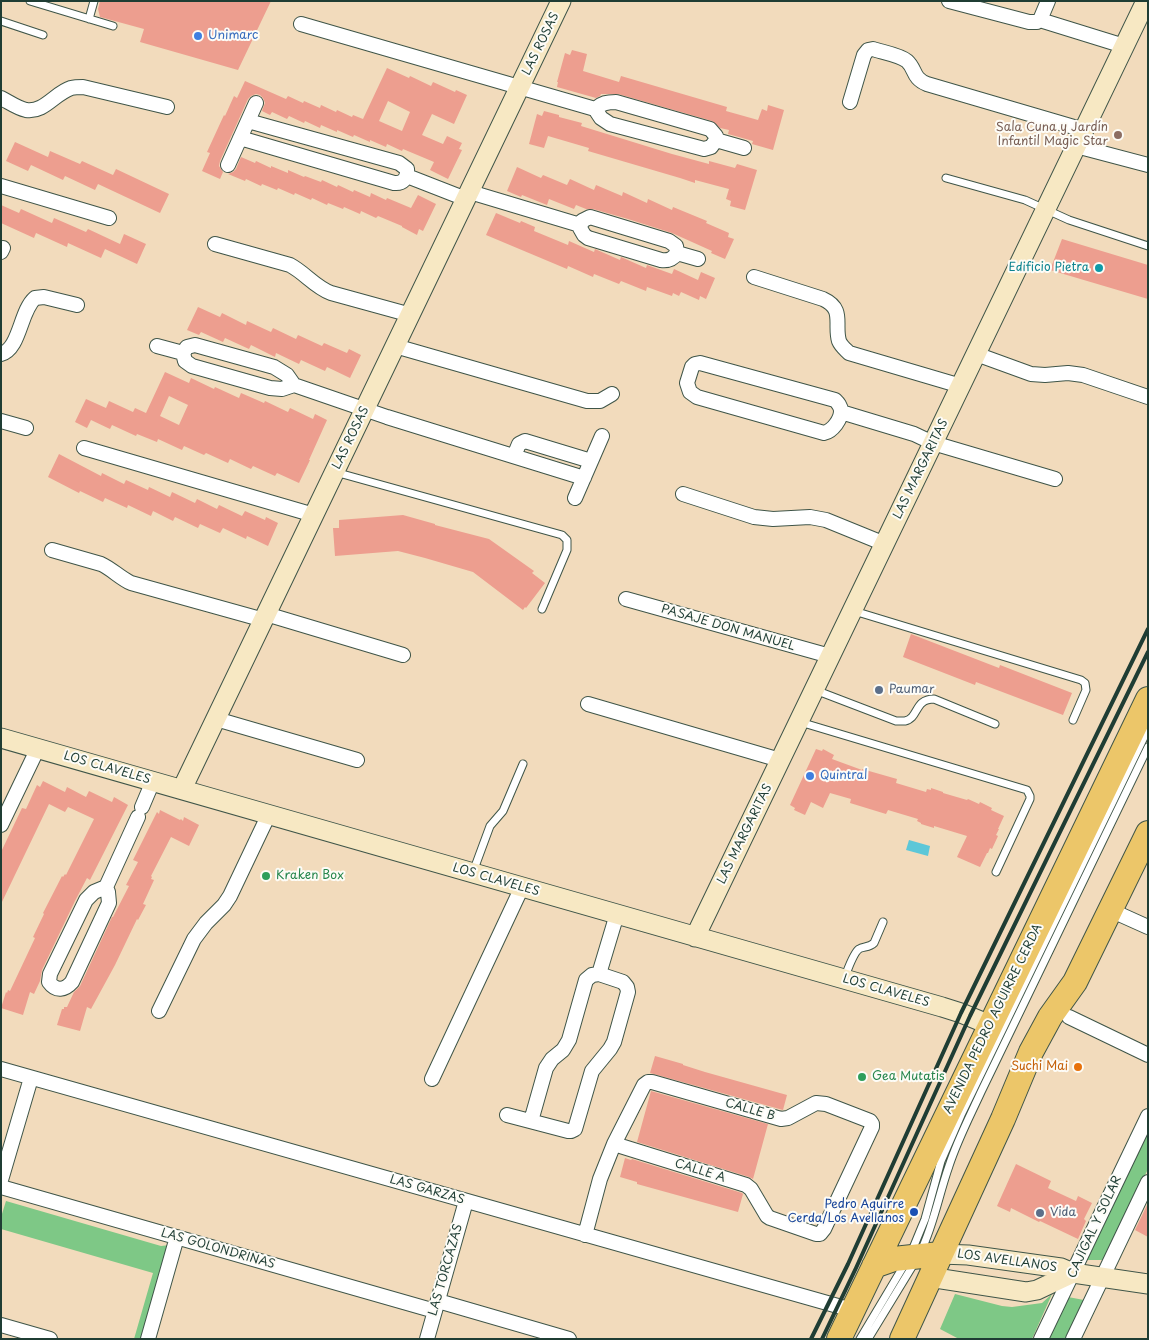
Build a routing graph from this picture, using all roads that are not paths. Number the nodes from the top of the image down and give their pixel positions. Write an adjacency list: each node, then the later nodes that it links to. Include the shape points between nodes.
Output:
1 (30, 1): 7 (lane)
2 (94, 1): 7 (lane)
3 (562, 1): 15 (street, LAS ROSAS)
4 (949, 1): 8 (street, via 1030,22)
5 (1048, 1): 8 (street)
6 (1146, 1): 10 (street, LAS MARGARITAS)
7 (89, 19): 12 (lane)
8 (1040, 20): 14 (street)
9 (1, 21): 13 (lane)
10 (1142, 22): 14 (street, LAS MARGARITAS)
11 (301, 24): 15 (street, LAS ROSAS)
12 (113, 26)
13 (43, 35)
14 (1124, 46): 23 (street, LAS MARGARITAS)
15 (520, 88): 20 (street); 31 (street, LAS ROSAS)
16 (1, 98): 19 (street, via 32,110 71,88 82,86)
17 (850, 102): 23 (street, via 864,55 873,49 906,60 916,76 927,84)
18 (256, 103): 21 (street)
19 (167, 107)
20 (595, 109): 24 (street, via 603,103 616,102 710,129); 24 (street, via 610,124 704,149 711,147)
21 (248, 121): 22 (street); 28 (street, via 399,163 407,169)
22 (240, 138): 26 (street); 28 (street, via 394,183 400,183)
23 (1080, 138): 27 (street); 32 (street, LAS MARGARITAS)
24 (716, 140): 25 (street)
25 (744, 148)
26 (228, 164)
27 (1148, 165)
28 (407, 176): 31 (street)
29 (946, 178): 32 (lane, via 1024,200)
30 (1, 186): 33 (street)
31 (468, 195): 34 (street); 41 (street, LAS ROSAS)
32 (1045, 210): 36 (lane); 46 (street, LAS MARGARITAS)
33 (109, 218)
34 (580, 224): 37 (street, via 586,218 594,218 669,241 676,246); 37 (street, via 581,232 588,238 634,252 666,260)
35 (215, 244): 41 (street, via 290,265 318,287)
36 (1148, 246)
37 (677, 253): 38 (street)
38 (698, 259)
39 (754, 277): 48 (street, via 831,304 838,315 839,340 849,353)
40 (77, 305): 45 (street, via 35,298 11,347)
41 (411, 315): 43 (street, LAS ROSAS)
42 (157, 346): 44 (street)
43 (395, 346): 49 (street, via 587,401 600,401); 51 (street, LAS ROSAS)
44 (183, 353): 47 (street, via 185,361 192,366 276,389); 47 (street, via 191,345 200,346 274,368 287,375)
45 (1, 354)
46 (976, 354): 48 (street, LAS MARGARITAS); 50 (street, via 1031,374 1083,375)
47 (294, 385): 51 (street)
48 (960, 386): 56 (street, LAS MARGARITAS)
49 (612, 394)
50 (1148, 397)
51 (365, 409): 58 (street); 60 (street, LAS ROSAS)
52 (841, 412): 52 (street, via 840,405 834,400 700,363 692,367 687,383 690,392 697,397 824,433 832,430); 56 (street)
53 (1, 421): 54 (street)
54 (26, 428)
55 (602, 436): 59 (street)
56 (934, 442): 62 (street); 66 (street, LAS MARGARITAS)
57 (84, 448): 65 (street)
58 (514, 456): 59 (street, via 518,444 525,441); 61 (street)
59 (591, 461): 61 (street)
60 (335, 472): 65 (street, LAS ROSAS); 69 (lane, via 562,535 568,547)
61 (584, 478): 64 (street)
62 (1055, 479)
63 (683, 494): 66 (street, via 754,517 826,520)
64 (575, 498)
65 (314, 514): 71 (street, LAS ROSAS)
66 (885, 544): 70 (street, LAS MARGARITAS)
67 (52, 550): 71 (street, via 101,564 131,583)
68 (626, 599): 73 (street, PASAJE DON MANUEL)
69 (542, 609)
70 (852, 611): 73 (street, LAS MARGARITAS); 78 (lane, via 1081,680 1086,683 1086,690)
71 (265, 617): 72 (street); 77 (street, LAS ROSAS)
72 (403, 655)
73 (830, 656): 74 (street, LAS MARGARITAS)
74 (814, 690): 79 (street, LAS MARGARITAS); 80 (lane, via 896,720 907,721 920,704 934,699)
75 (1148, 699): 106 (highway, AVENIDA PEDRO AGUIRRE CERDA)
76 (588, 704): 86 (street)
77 (216, 719): 85 (street); 89 (street, LAS ROSAS)
78 (1073, 720)
79 (799, 722): 86 (street, LAS MARGARITAS); 93 (lane, via 1027,790 1030,799)
80 (995, 724)
81 (1148, 729): 122 (lane, via 941,1162 926,1219 915,1245)
82 (1, 738): 84 (street, LOS CLAVELES)
83 (1148, 747): 122 (lane, via 956,1145)
84 (38, 748): 88 (street, LOS CLAVELES); 91 (street)
85 (357, 760)
86 (780, 760): 101 (street, LAS MARGARITAS)
87 (523, 764): 94 (lane, via 502,814 488,830)
88 (153, 781): 89 (street, LOS CLAVELES); 95 (street)
89 (182, 789): 90 (street, LOS CLAVELES)
90 (269, 814): 94 (street, LOS CLAVELES); 104 (street, via 230,896 194,939)
91 (1, 825)
92 (1148, 833): 122 (highway, via 1075,982 1036,1041 1003,1119)
93 (996, 872)
94 (472, 873): 96 (street, LOS CLAVELES)
95 (106, 887): 95 (street, via 86,900 50,974 50,982 55,988 66,988 72,982 108,902)
96 (522, 887): 97 (street, LOS CLAVELES); 110 (street)
97 (617, 914): 101 (street, LOS CLAVELES); 102 (street)
98 (1119, 914): 100 (street)
99 (883, 922): 103 (lane, via 874,944 856,952)
100 (1148, 927)
101 (695, 937): 103 (street, LOS CLAVELES)
102 (599, 974): 113 (street, via 586,980 569,1040 546,1068); 113 (street, via 623,982 628,992 614,1042 592,1072 575,1129 568,1131)
103 (844, 979): 106 (street, LOS CLAVELES, via 961,1013)
104 (159, 1011)
105 (1069, 1017): 107 (street)
106 (990, 1026): 123 (highway, AVENIDA PEDRO AGUIRRE CERDA)
107 (1148, 1056)
108 (1, 1069): 109 (street, LAS GARZAS)
109 (31, 1078): 115 (street); 118 (street, LAS GARZAS)
110 (432, 1079)
111 (507, 1115): 113 (street)
112 (1148, 1116): 124 (street, CAJIGAL Y SOLAR)
113 (531, 1121)
114 (614, 1144): 119 (street, CALLE A, via 746,1185); 119 (street, CALLE B, via 648,1082 782,1119 820,1103 870,1121 872,1127 820,1234); 120 (street)
115 (1, 1180)
116 (1148, 1182): 126 (street)
117 (1, 1187): 121 (street, LAS GOLONDRINAS)
118 (466, 1201): 120 (street, LAS GARZAS); 128 (street, LAS TORCAZAS)
119 (770, 1218)
120 (584, 1235): 129 (street, LAS GARZAS)
121 (177, 1238): 128 (street, LAS GOLONDRINAS); 132 (street)
122 (923, 1256): 123 (highway); 124 (street, LOS AVELLANOS, via 968,1255 1061,1268); 125 (highway); 137 (lane); 138 (lane)
123 (874, 1266): 129 (highway, AVENIDA PEDRO AGUIRRE CERDA)
124 (1073, 1273): 125 (street, LOS AVELLANOS, via 1026,1292); 126 (street, LOS AVELLANOS); 140 (street, CAJIGAL Y SOLAR)
125 (930, 1277): 139 (highway)
126 (1102, 1277): 127 (street, LOS AVELLANOS); 141 (street)
127 (1148, 1284)
128 (436, 1306): 131 (street, LAS GOLONDRINAS); 134 (street, LAS TORCAZAS)
129 (852, 1310): 136 (highway, AVENIDA PEDRO AGUIRRE CERDA)
130 (1, 1325): 133 (street)
131 (545, 1335): 135 (street, LAS GOLONDRINAS)
132 (153, 1338)
133 (50, 1339)
134 (427, 1339)
135 (569, 1339)
136 (839, 1339)
137 (860, 1339)
138 (868, 1339)
139 (902, 1339)
140 (1041, 1339)
141 (1073, 1339)

